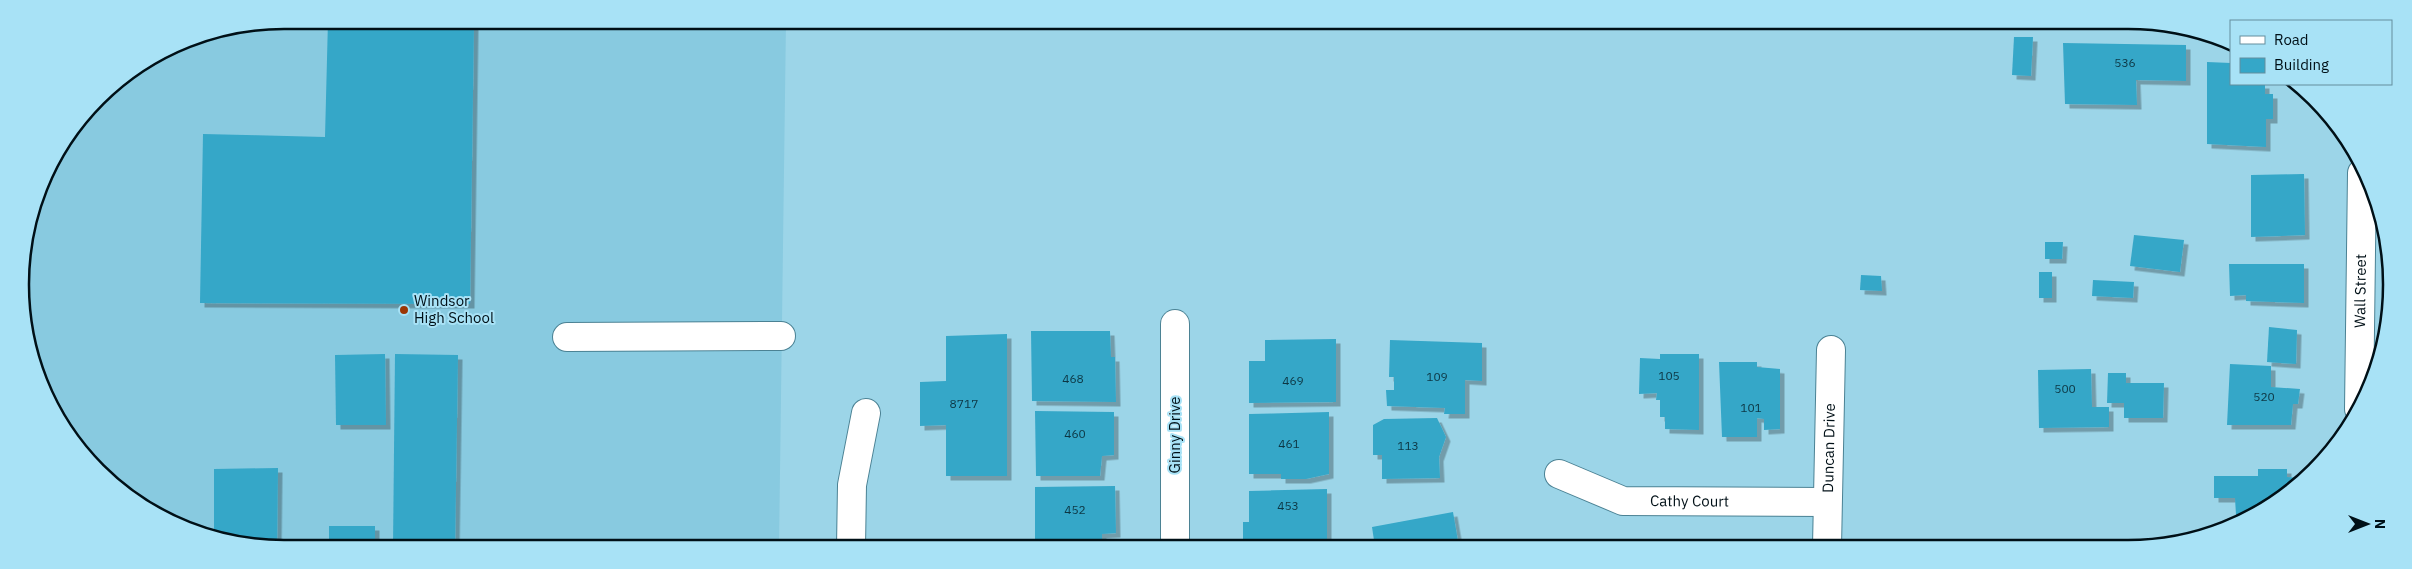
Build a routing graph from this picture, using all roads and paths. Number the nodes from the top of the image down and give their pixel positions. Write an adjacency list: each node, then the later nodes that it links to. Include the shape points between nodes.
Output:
1 (2366, 191): 6 (street, Wall Street)
2 (1175, 324): 11 (street, Ginny Drive)
3 (781, 336): 4 (street)
4 (567, 337)
5 (1831, 350): 9 (street, Duncan Drive)
6 (2360, 392)
7 (866, 413): 10 (street, via 852,484)
8 (1559, 474): 9 (street, Cathy Court, via 1623,501)
9 (1826, 502): 12 (street, Duncan Drive)
10 (851, 540)
11 (1174, 540)
12 (1827, 540)

